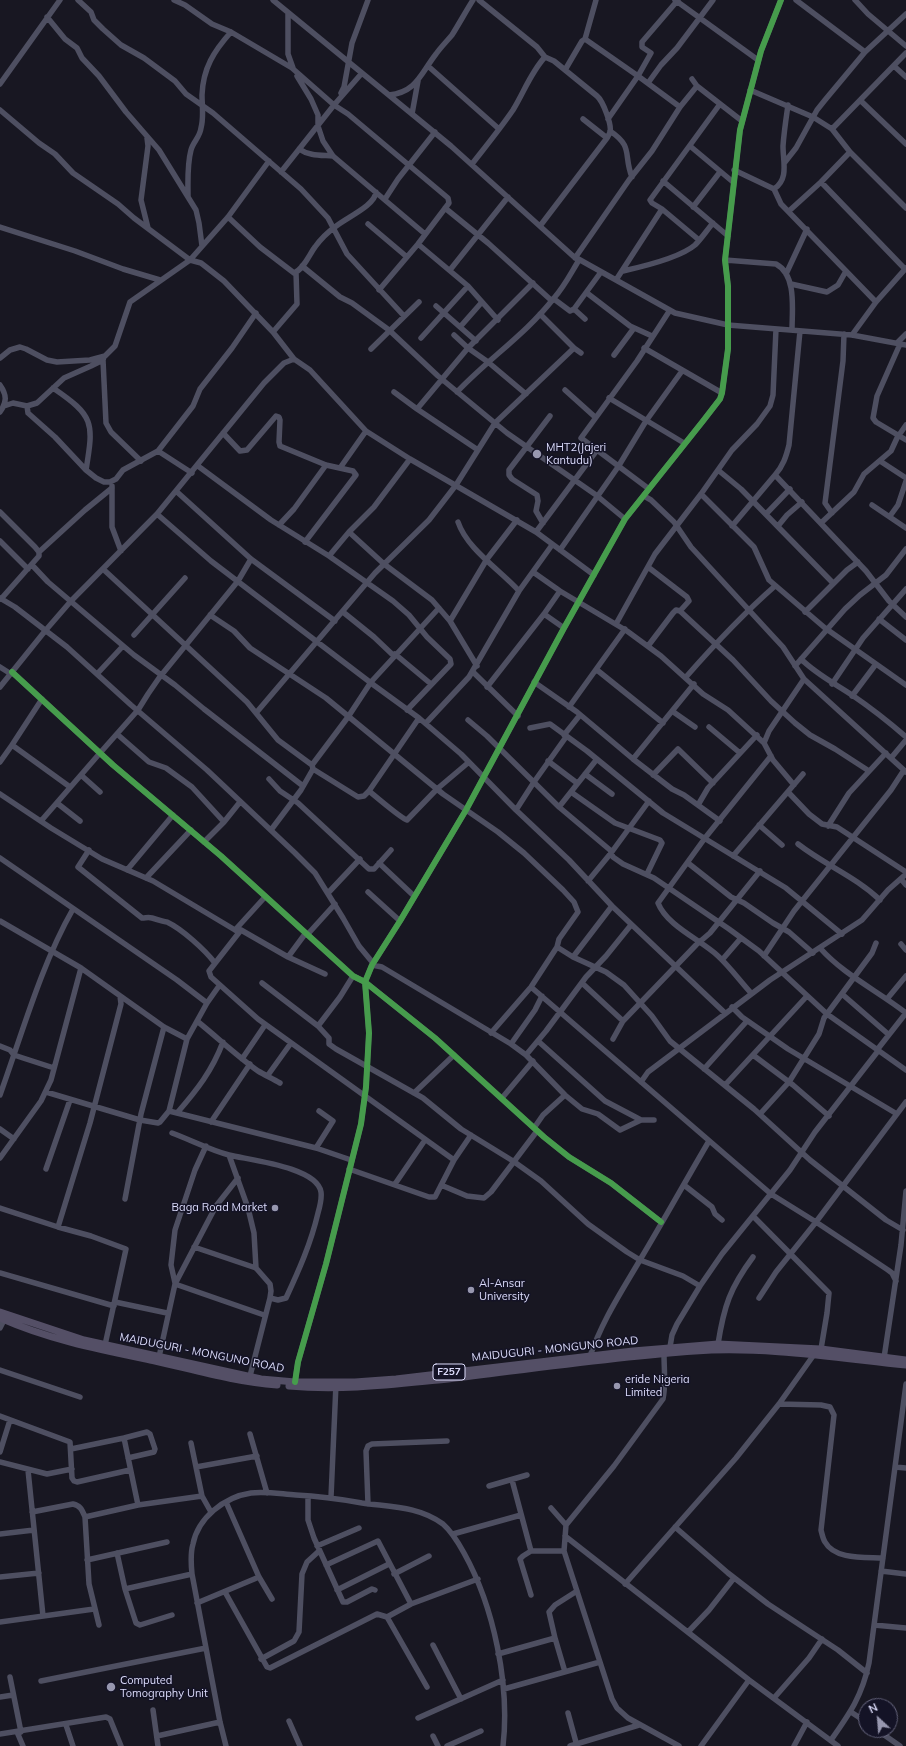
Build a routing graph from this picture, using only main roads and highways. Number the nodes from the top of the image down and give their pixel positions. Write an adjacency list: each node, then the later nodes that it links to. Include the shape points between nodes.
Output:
1 (0, 1312): 6 (main road, MAIDUGURI - MONGUNO ROAD / F257, via 104,1345 250,1376)
2 (2, 1319): 6 (main road, MAIDUGURI - MONGUNO ROAD / F257, via 59,1339 105,1351 226,1377 261,1384 308,1388)
3 (589, 1359): 4 (main road, MAIDUGURI - MONGUNO ROAD / F257, via 670,1347 718,1344 821,1349); 5 (main road, MAIDUGURI - MONGUNO ROAD / F257, via 717,1350 768,1351); 6 (main road, MAIDUGURI - MONGUNO ROAD / F257, via 399,1384)
4 (906, 1360)
5 (906, 1366)
6 (336, 1386)

